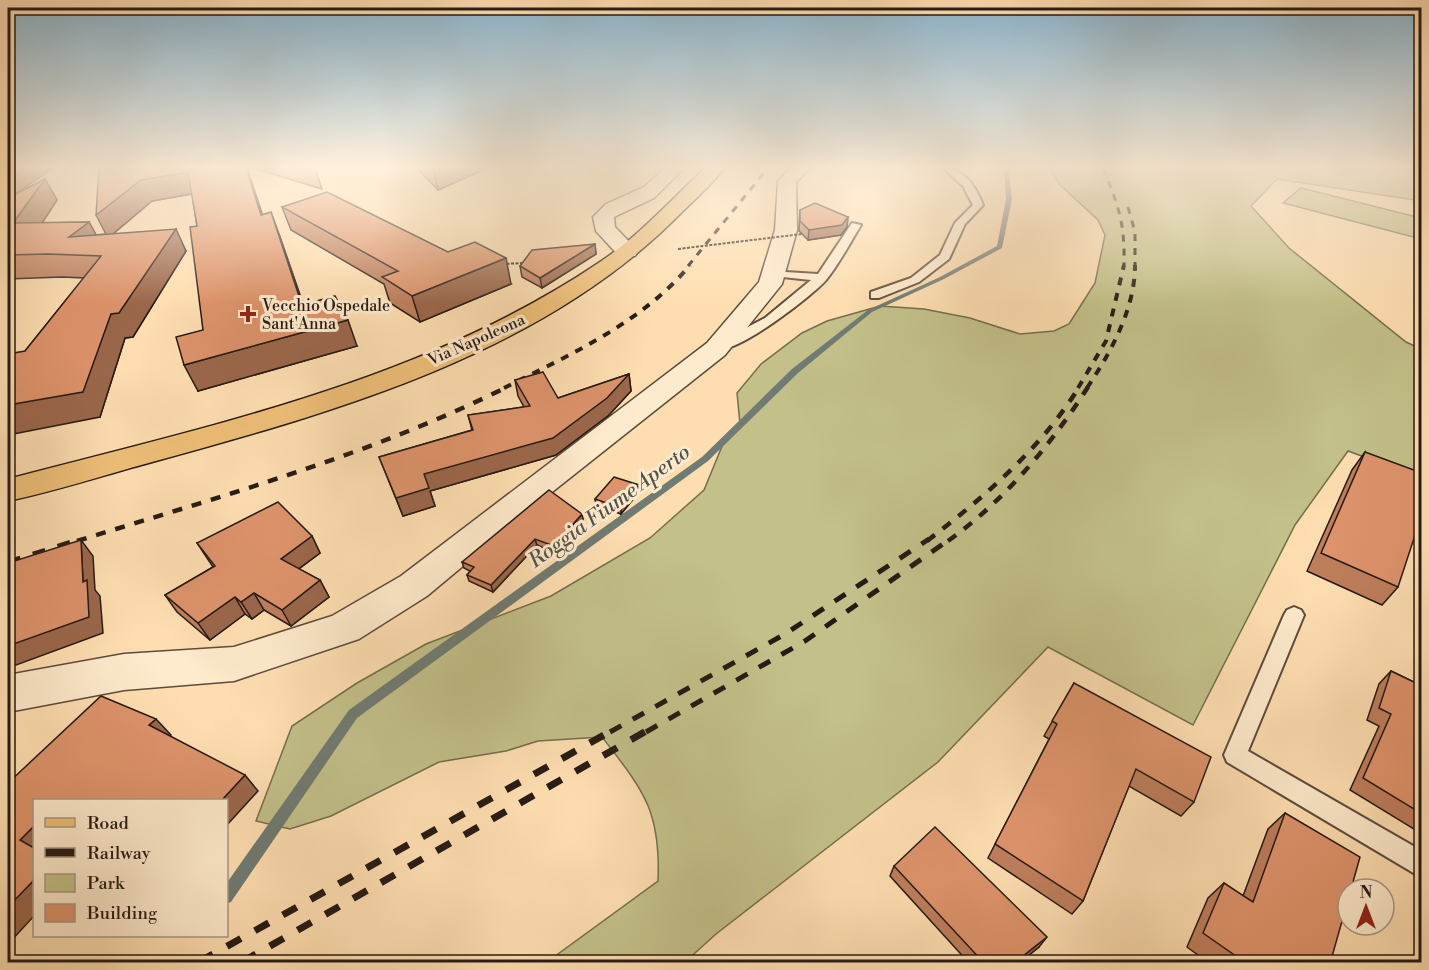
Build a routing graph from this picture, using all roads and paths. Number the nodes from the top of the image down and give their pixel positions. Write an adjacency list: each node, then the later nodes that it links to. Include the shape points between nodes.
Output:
1 (606, 213): 8 (street, via 603,226)
2 (667, 213): 8 (main road, Via Napoleona)
3 (786, 213): 11 (street, via 786,230)
4 (970, 213): 13 (lane, via 960,223 945,257 915,280)
5 (856, 225): 12 (lane)
6 (802, 234): 7 (path, bridge)
7 (678, 249)
8 (627, 251): 15 (main road, Via Napoleona, via 554,302 507,327 333,397)
9 (533, 263): 10 (path)
10 (498, 264)
11 (773, 273): 12 (lane); 14 (street, via 770,284)
12 (821, 278): 14 (lane, via 769,321)
13 (875, 295)
14 (716, 349): 19 (street, via 414,586 345,628 234,664 124,672)
15 (198, 439): 16 (main road, Via Napoleona); 17 (main road, Via Napoleona)
16 (8, 472)
17 (8, 488)
18 (1294, 615): 20 (lane, via 1235,755)
19 (8, 694)
20 (1422, 866)

